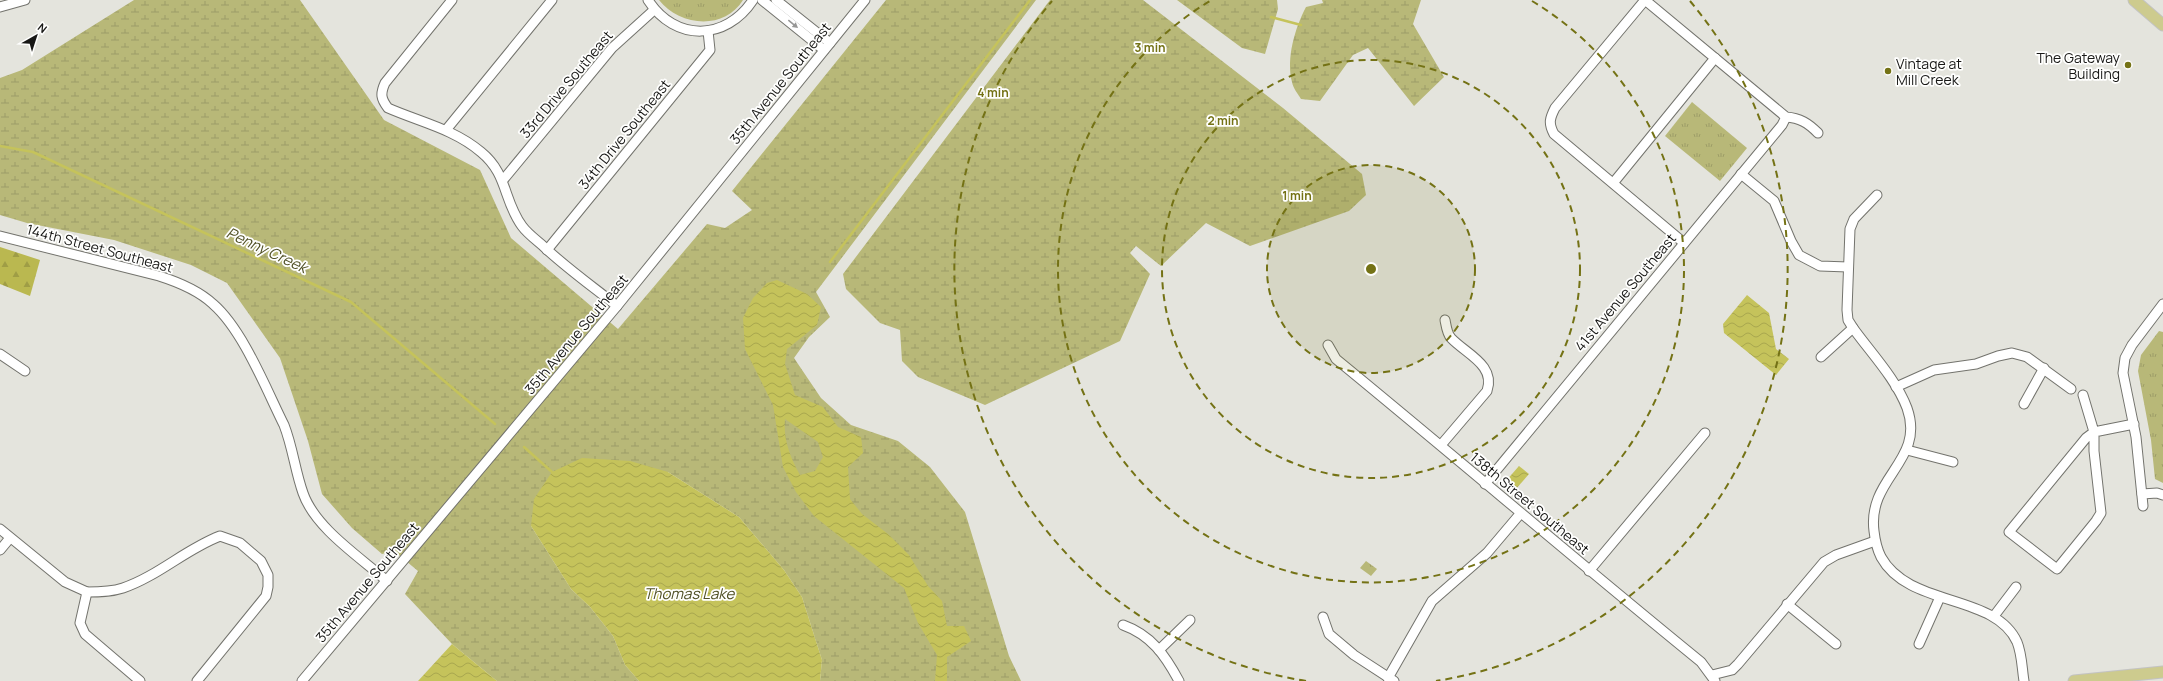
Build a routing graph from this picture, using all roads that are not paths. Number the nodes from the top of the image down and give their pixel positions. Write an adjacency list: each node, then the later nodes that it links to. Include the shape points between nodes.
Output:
1 (25, 0): 11 (street)
2 (452, 0): 18 (street, via 385,83 382,91 382,100 388,108)
3 (552, 0): 18 (street)
4 (648, 0): 12 (street)
5 (753, 0): 14 (street, via 745,13 728,25)
6 (762, 0): 15 (street, one-way to 15)
7 (776, 0): 15 (street)
8 (865, 0): 15 (street, 35th Avenue Southeast)
9 (1645, 0): 16 (street); 22 (street, via 1555,108 1550,120 1550,128 1554,134)
10 (2136, 1): 13 (main road)
11 (0, 7)
12 (654, 10): 14 (street, via 668,22 684,29); 21 (street, 33rd Drive Southeast, via 612,48)
13 (2163, 25)
14 (708, 31): 26 (street, 34th Drive Southeast, via 710,50)
15 (827, 46): 29 (street, 35th Avenue Southeast)
16 (1715, 58): 17 (street); 22 (street)
17 (1786, 117): 19 (street, via 1809,124); 20 (street, 41st Avenue Southeast)
18 (446, 130): 21 (street, via 468,141 483,154 494,165)
19 (1818, 133)
20 (1741, 174): 25 (street, 41st Avenue Southeast); 27 (street, via 1774,201 1799,256 1820,266)
21 (503, 180): 26 (street, via 511,208 522,227)
22 (1614, 182): 25 (street)
23 (1877, 195): 27 (street, via 1854,219 1850,229)
24 (0, 236): 58 (street, 144th Street Southeast, via 159,276 177,282 213,304 236,332 284,426 290,440 303,494 312,512 324,526)
25 (1684, 243): 48 (street, 41st Avenue Southeast)
26 (547, 250): 29 (street)
27 (1848, 267): 32 (street, via 1847,310 1848,320)
28 (2163, 304): 30 (street)
29 (617, 306): 58 (street, 35th Avenue Southeast)
30 (2160, 316): 42 (street, via 2132,345 2125,358 2123,373)
31 (1445, 320): 45 (street, via 1450,336 1486,368 1489,385 1487,391)
32 (1853, 328): 35 (street); 38 (street)
33 (1328, 345): 45 (street, 138th Street Southeast, via 1336,359)
34 (0, 354): 37 (street)
35 (1821, 357)
36 (2044, 368): 38 (street, via 2026,357 2012,353 1976,364 1934,370); 39 (street); 41 (street)
37 (25, 371)
38 (1896, 387): 46 (street, via 1907,409 1910,437)
39 (2071, 389)
40 (2083, 395): 43 (street)
41 (2024, 404)
42 (2134, 424): 43 (street); 49 (street)
43 (2094, 432): 43 (street, via 2086,438 2009,532 2057,569 2101,513)
44 (1706, 433): 57 (street)
45 (1441, 446): 48 (street, 138th Street Southeast)
46 (1907, 450): 47 (street); 55 (street, via 1876,500 1873,524)
47 (1953, 462)
48 (1485, 484): 52 (street, 138th Street Southeast)
49 (2142, 494): 50 (street); 51 (street)
50 (2163, 495)
51 (2143, 506)
52 (1520, 514): 57 (street, 138th Street Southeast); 73 (street, via 1487,553 1432,601)
53 (0, 529): 54 (street)
54 (10, 538): 56 (street); 60 (street, via 65,582)
55 (1875, 542): 61 (street, via 1880,555 1892,572 1914,586); 62 (street, via 1836,555 1824,562)
56 (0, 550)
57 (1589, 571): 71 (street, 138th Street Southeast, via 1701,662)
58 (387, 580): 76 (street, 35th Avenue Southeast)
59 (2016, 587): 63 (street)
60 (86, 592): 74 (street, via 80,623 85,634); 75 (street, via 108,592 124,588 201,543 220,536 240,543 261,561 268,575 266,596)
61 (1940, 597): 63 (street); 68 (street)
62 (1787, 604): 67 (street); 71 (street, via 1738,664 1732,670)
63 (1994, 616): 78 (street, via 2018,643)
64 (1323, 617): 73 (street, via 1329,634 1354,655)
65 (1190, 620): 69 (street)
66 (1123, 625): 69 (street, via 1138,631)
67 (1836, 644)
68 (1919, 644)
69 (1159, 650): 77 (street)
70 (2163, 672): 72 (main road)
71 (1713, 678)
72 (2136, 678): 79 (main road)
73 (1391, 679)
74 (140, 681)
75 (197, 681)
76 (302, 681)
77 (1179, 681)
78 (2024, 681)
79 (2074, 681)

